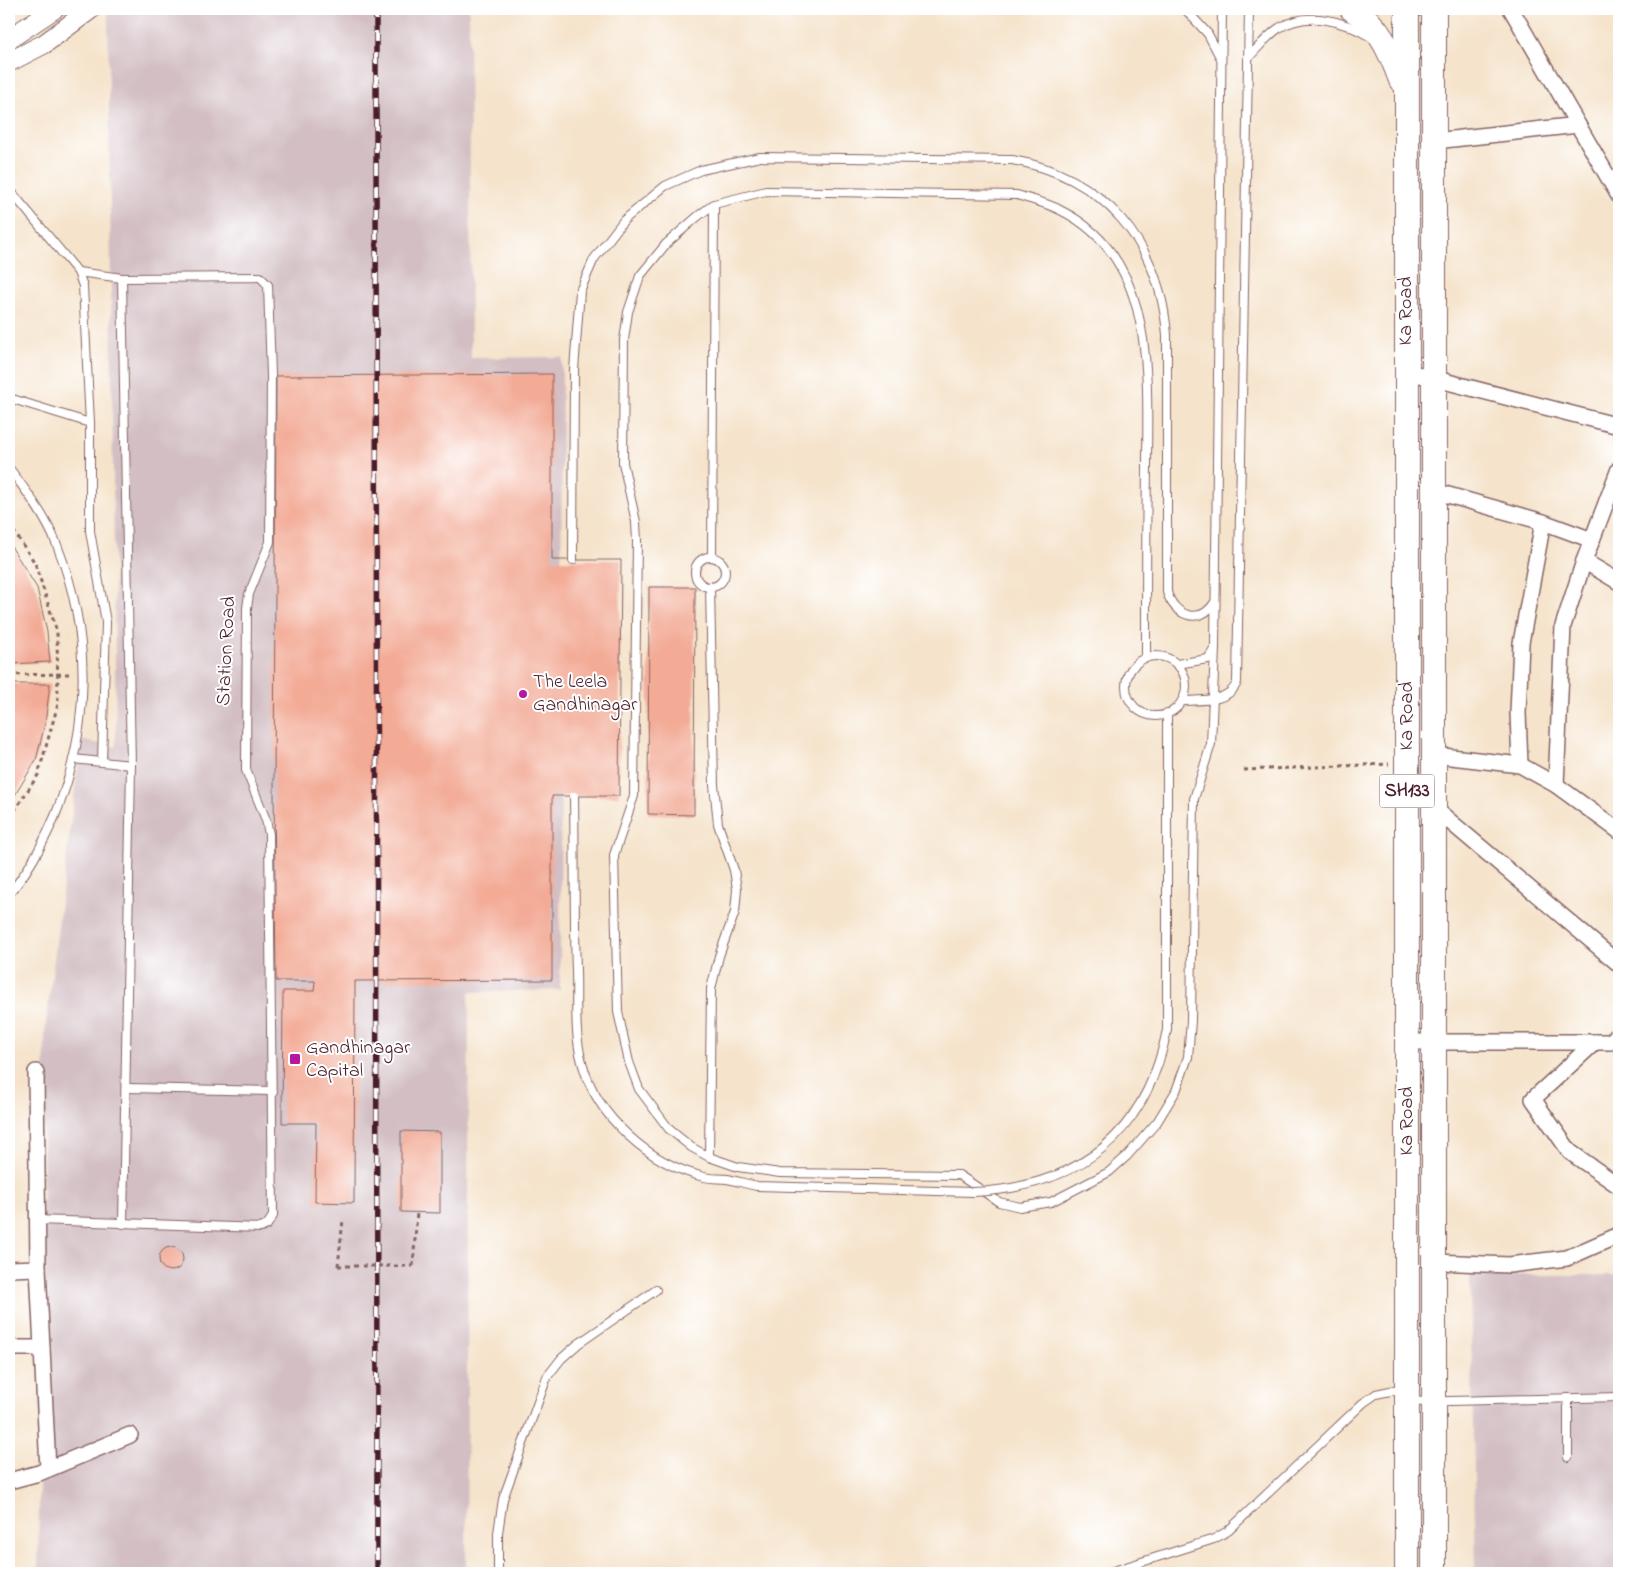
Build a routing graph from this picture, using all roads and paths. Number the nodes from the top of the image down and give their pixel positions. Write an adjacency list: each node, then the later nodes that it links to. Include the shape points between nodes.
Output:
1 (54, 9): 10 (street)
2 (91, 9): 14 (street, via 44,44)
3 (1185, 9): 13 (lane, via 1208,34)
4 (1222, 9): 13 (lane)
5 (1249, 9): 12 (lane)
6 (1352, 9): 11 (main road, via 1370,22)
7 (1407, 9): 15 (main road, Ka Road / SH133)
8 (1434, 9): 17 (main road, Ka Road / SH133)
9 (1511, 9): 16 (street)
10 (9, 39)
11 (1390, 48): 12 (lane, via 1342,23 1308,19 1280,28); 15 (main road)
12 (1248, 58): 45 (lane, via 1238,682 1235,690)
13 (1222, 60): 39 (lane)
14 (9, 62)
15 (1407, 96): 23 (main road, Ka Road / SH133)
16 (1578, 125): 17 (street); 19 (street)
17 (1435, 141): 24 (main road, Ka Road / SH133)
18 (9, 190): 21 (lane)
19 (1619, 196)
20 (714, 204): 34 (lane); 41 (lane, via 766,191 1017,196 1062,211 1084,224 1104,244 1133,294 1146,347); 69 (lane, via 666,244 640,276 628,312 624,340 623,463 637,541 634,796 614,855 618,1012 628,1062 639,1089 669,1129)
21 (78, 272): 22 (lane, Station Road); 26 (lane, via 83,286 86,319)
22 (122, 278): 52 (lane); 68 (lane, Station Road, via 260,277 268,285 270,542 247,608 246,770 269,834)
23 (1405, 371): 24 (street); 51 (main road, Ka Road / SH133)
24 (1434, 378): 27 (street); 30 (main road, Ka Road / SH133)
25 (9, 398): 26 (lane)
26 (90, 424): 50 (lane, via 90,531 106,622)
27 (1619, 426)
28 (9, 468): 49 (lane, via 33,500 57,544 79,618 84,673)
29 (1619, 469): 33 (street)
30 (1434, 491): 31 (street); 48 (main road, Ka Road / SH133)
31 (1543, 522): 33 (street); 53 (street, via 1521,643)
32 (9, 524): 44 (path, via 35,562 57,632)
33 (1592, 540): 36 (street)
34 (712, 557): 38 (lane, via 721,562 725,576 720,584); 38 (lane, via 702,560 695,572 701,584)
35 (573, 560): 39 (lane, via 574,370 580,290 594,259 624,220 672,183 701,170 760,157 1012,160 1055,172 1084,186 1108,204 1133,232 1154,274 1162,298 1167,335 1166,583 1169,599 1185,615 1203,614)
36 (1584, 561): 37 (street); 55 (street, via 1563,626)
37 (1619, 582)
38 (710, 587): 69 (lane, via 714,785 718,824 737,889 735,912 711,989)
39 (1215, 602): 40 (lane)
40 (1215, 648): 42 (lane, via 1208,659); 45 (lane)
41 (1146, 658): 42 (lane, via 1159,656); 47 (lane, via 1128,675 1127,694 1138,710 1147,714)
42 (1177, 664): 46 (lane, via 1186,682)
43 (9, 675): 44 (path)
44 (58, 675): 58 (path, via 58,704 38,775)
45 (1214, 698): 46 (lane); 69 (lane, via 1211,744 1194,799 1188,1057 1176,1091 1157,1122 1110,1172 1051,1202 1020,1207 999,1202 959,1175 780,1174 738,1167)
46 (1182, 701): 47 (lane)
47 (1167, 713): 56 (lane, bridge, via 1167,1030 1163,1053 1152,1082 1116,1135 1076,1166 1055,1177 1004,1191 757,1186 706,1178 685,1171 638,1145 611,1117 591,1088 582,1062 578,1032)
48 (1434, 755): 53 (street); 57 (main road, Ka Road / SH133)
49 (74, 759): 50 (lane); 60 (lane, via 67,786 45,839)
50 (102, 762): 52 (lane)
51 (1407, 763): 54 (path); 62 (main road, Ka Road / SH133)
52 (131, 765): 67 (lane)
53 (1520, 765): 55 (street)
54 (1244, 770)
55 (1556, 785): 59 (street)
56 (574, 796)
57 (1434, 808): 61 (street); 63 (main road, Ka Road / SH133)
58 (9, 819)
59 (1619, 831)
60 (9, 894)
61 (1619, 964)
62 (1407, 1042): 63 (street); 82 (main road, Ka Road / SH133)
63 (1434, 1042): 64 (street); 76 (main road, Ka Road / SH133)
64 (1595, 1042): 65 (street); 70 (street, via 1533,1099 1570,1152)
65 (1616, 1043)
66 (36, 1072): 72 (street)
67 (127, 1088): 68 (lane); 74 (lane)
68 (273, 1091): 74 (lane, Station Road, via 273,1216 267,1225 261,1228)
69 (709, 1157)
70 (1619, 1186)
71 (417, 1212): 73 (path, bridge, via 413,1266 338,1266)
72 (38, 1220): 74 (lane); 77 (street)
73 (343, 1220)
74 (123, 1224)
75 (1619, 1234): 76 (street, via 1567,1258 1509,1265)
76 (1434, 1262): 85 (main road, Ka Road / SH133)
77 (38, 1268): 78 (street); 81 (street)
78 (9, 1269)
79 (656, 1290): 90 (lane, via 578,1344 547,1377 503,1499 498,1534)
80 (9, 1348): 81 (street)
81 (42, 1348): 88 (street)
82 (1407, 1395): 85 (lane); 91 (lane, via 1376,1394 1363,1403 1228,1531); 92 (main road, Ka Road / SH133)
83 (1619, 1397): 84 (lane)
84 (1568, 1398): 85 (lane); 87 (lane)
85 (1434, 1401): 93 (main road, Ka Road / SH133)
86 (130, 1435): 88 (street)
87 (1568, 1457)
88 (48, 1470): 89 (street)
89 (9, 1481)
90 (498, 1573)
91 (1107, 1573)
92 (1407, 1573)
93 (1434, 1573)

